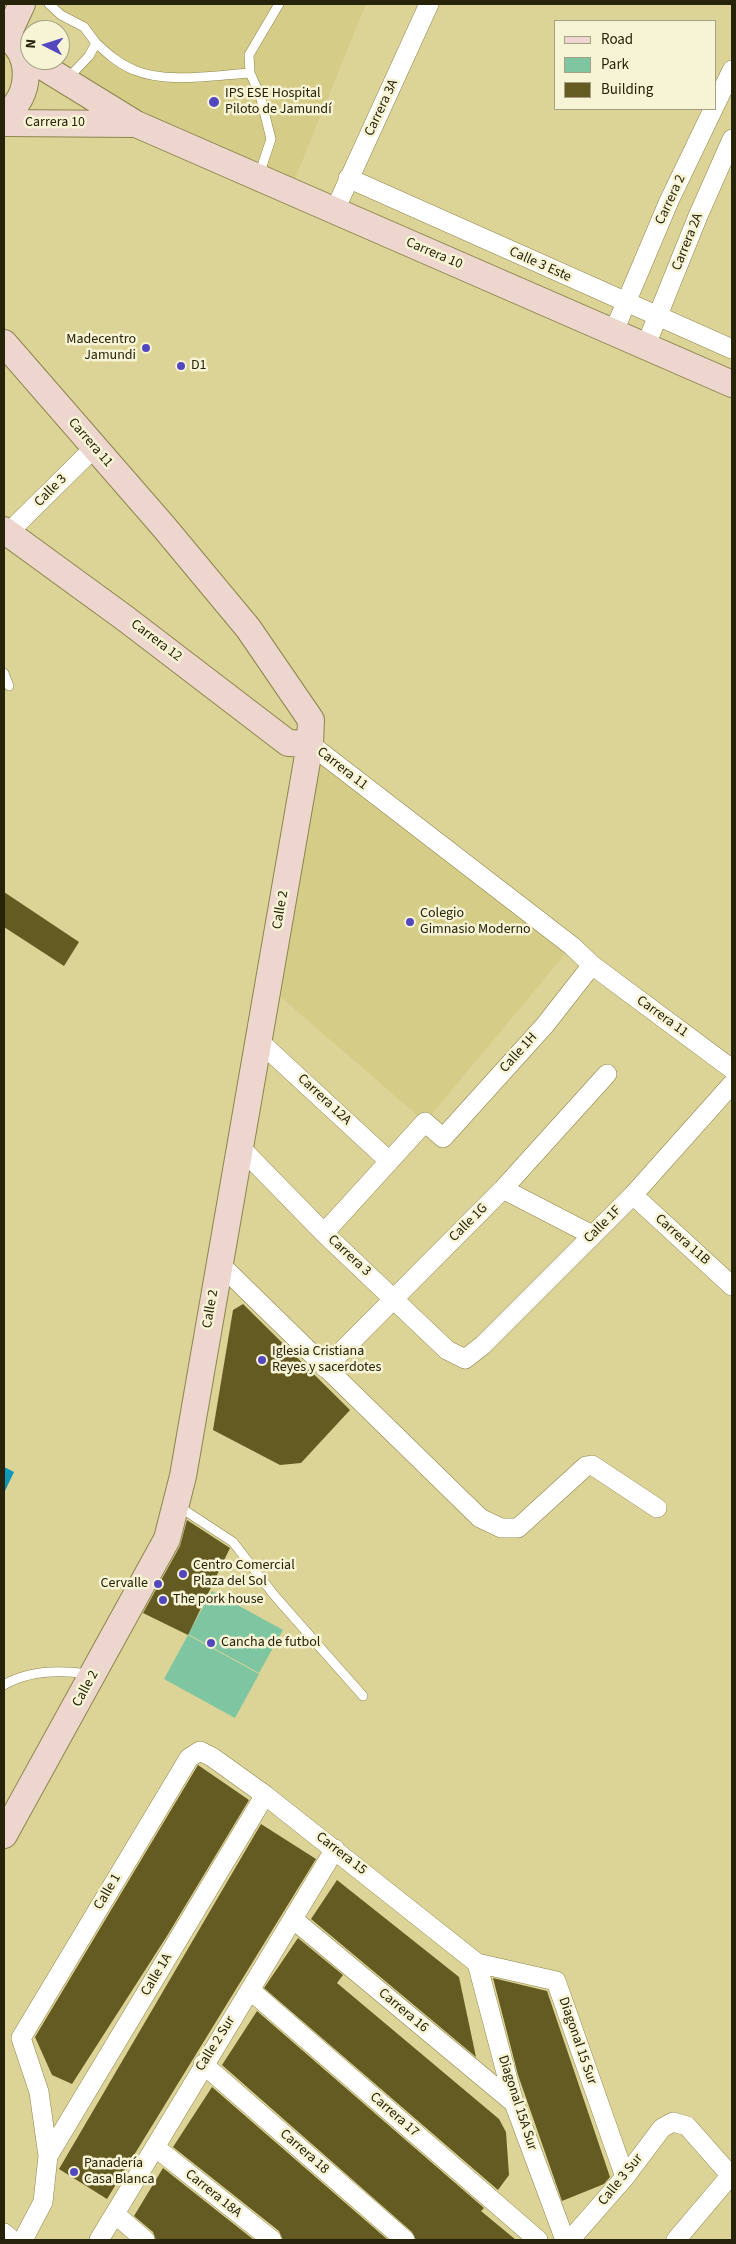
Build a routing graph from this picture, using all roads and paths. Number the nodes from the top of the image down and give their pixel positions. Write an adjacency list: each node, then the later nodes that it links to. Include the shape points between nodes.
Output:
1 (22, 4): 6 (main road)
2 (49, 4): 5 (lane, via 61,15 84,27)
3 (279, 4): 8 (lane, via 249,55)
4 (429, 4): 17 (street, Carrera 3A)
5 (96, 44): 8 (lane, via 116,61 152,76); 9 (lane)
6 (19, 49): 9 (main road, Carrera 10); 12 (main road, via 26,70 25,87 18,103)
7 (732, 70): 10 (street, Carrera 2)
8 (250, 73): 16 (lane, via 260,95 271,138)
9 (66, 80): 14 (main road, Carrera 10)
10 (716, 103)
11 (713, 110): 19 (street, Carrera 2, via 669,201)
12 (4, 116)
13 (4, 122): 14 (main road, Carrera 10)
14 (136, 124): 16 (main road, Carrera 10)
15 (732, 140): 20 (street, Carrera 2A)
16 (259, 178): 18 (main road, Carrera 10)
17 (348, 178): 18 (street, Carrera 3A); 19 (street, Calle 3 Este)
18 (334, 212): 21 (main road, Carrera 10)
19 (626, 304): 20 (street, Calle 3 Este); 21 (street, Carrera 2)
20 (658, 318): 23 (street, Carrera 2A); 24 (street, Calle 3 Este)
21 (614, 332): 23 (main road, Carrera 10)
22 (4, 343): 26 (main road, Carrera 11)
23 (646, 345): 25 (main road, Carrera 10)
24 (732, 350)
25 (732, 384)
26 (94, 448): 27 (street, Calle 3); 30 (main road, Carrera 11, via 248,628 312,720)
27 (5, 535): 30 (main road, Carrera 12, via 126,619 288,743)
28 (4, 674): 29 (lane)
29 (9, 686)
30 (310, 744): 31 (street, Carrera 11, via 572,946); 32 (main road, Calle 2)
31 (592, 965): 33 (street, Carrera 11); 37 (street, Calle 1H, via 545,1025 443,1138 426,1122)
32 (258, 1040): 36 (main road, Calle 2); 37 (street, Carrera 12A)
33 (732, 1069)
34 (607, 1074): 38 (street, Calle 1G)
35 (732, 1084): 39 (street, Calle 1F)
36 (239, 1146): 40 (street, Carrera 3); 42 (main road, Calle 2)
37 (389, 1161): 40 (street)
38 (503, 1189): 41 (street); 44 (street, Calle 1G)
39 (633, 1195): 41 (street, Calle 1F); 43 (street, Carrera 11B)
40 (324, 1233): 44 (street, Carrera 3)
41 (592, 1235): 45 (street, Calle 1F, via 483,1346)
42 (219, 1263): 46 (street); 47 (main road, Calle 2)
43 (732, 1286)
44 (394, 1298): 45 (street, Carrera 3, via 447,1350); 46 (street, Calle 1G)
45 (465, 1359)
46 (325, 1368): 48 (street, via 480,1518 501,1528 518,1528 586,1466 592,1465)
47 (176, 1504): 49 (main road, Calle 2, via 167,1539); 51 (lane, via 233,1542 274,1596)
48 (657, 1508)
49 (93, 1675): 50 (lane, via 58,1670 15,1678); 54 (main road, Calle 2)
50 (4, 1685)
51 (363, 1696)
52 (200, 1751): 53 (street, Carrera 15); 62 (street, Calle 1, via 189,1758 20,2038 39,2092)
53 (265, 1795): 55 (street, Carrera 15); 62 (street, Calle 1A)
54 (4, 1835)
55 (335, 1848): 56 (street, Calle 2 Sur); 57 (street, Carrera 15)
56 (293, 1919): 58 (street, Calle 2 Sur); 60 (street, Carrera 16)
57 (477, 1963): 60 (street, Diagonal 15A Sur); 64 (street, Diagonal 15 Sur, via 556,1981)
58 (250, 1990): 59 (street, Calle 2 Sur); 73 (street, Carrera 17)
59 (203, 2064): 61 (street, Calle 2 Sur); 72 (street, Carrera 18)
60 (514, 2104): 74 (street, Diagonal 15A Sur)
61 (155, 2147): 65 (street, Calle 2 Sur); 71 (street, Carrera 18A)
62 (48, 2156): 68 (street, via 43,2202)
63 (731, 2176): 64 (street, Calle 3 Sur, via 687,2126 673,2122 662,2128); 76 (street)
64 (625, 2178): 75 (street, Calle 3 Sur)
65 (115, 2214): 69 (street, Calle 2 Sur); 70 (street)
66 (4, 2233): 67 (street)
67 (12, 2240)
68 (23, 2240)
69 (99, 2240)
70 (145, 2240)
71 (272, 2240)
72 (405, 2240)
73 (538, 2240)
74 (565, 2240)
75 (570, 2240)
76 (676, 2240)

